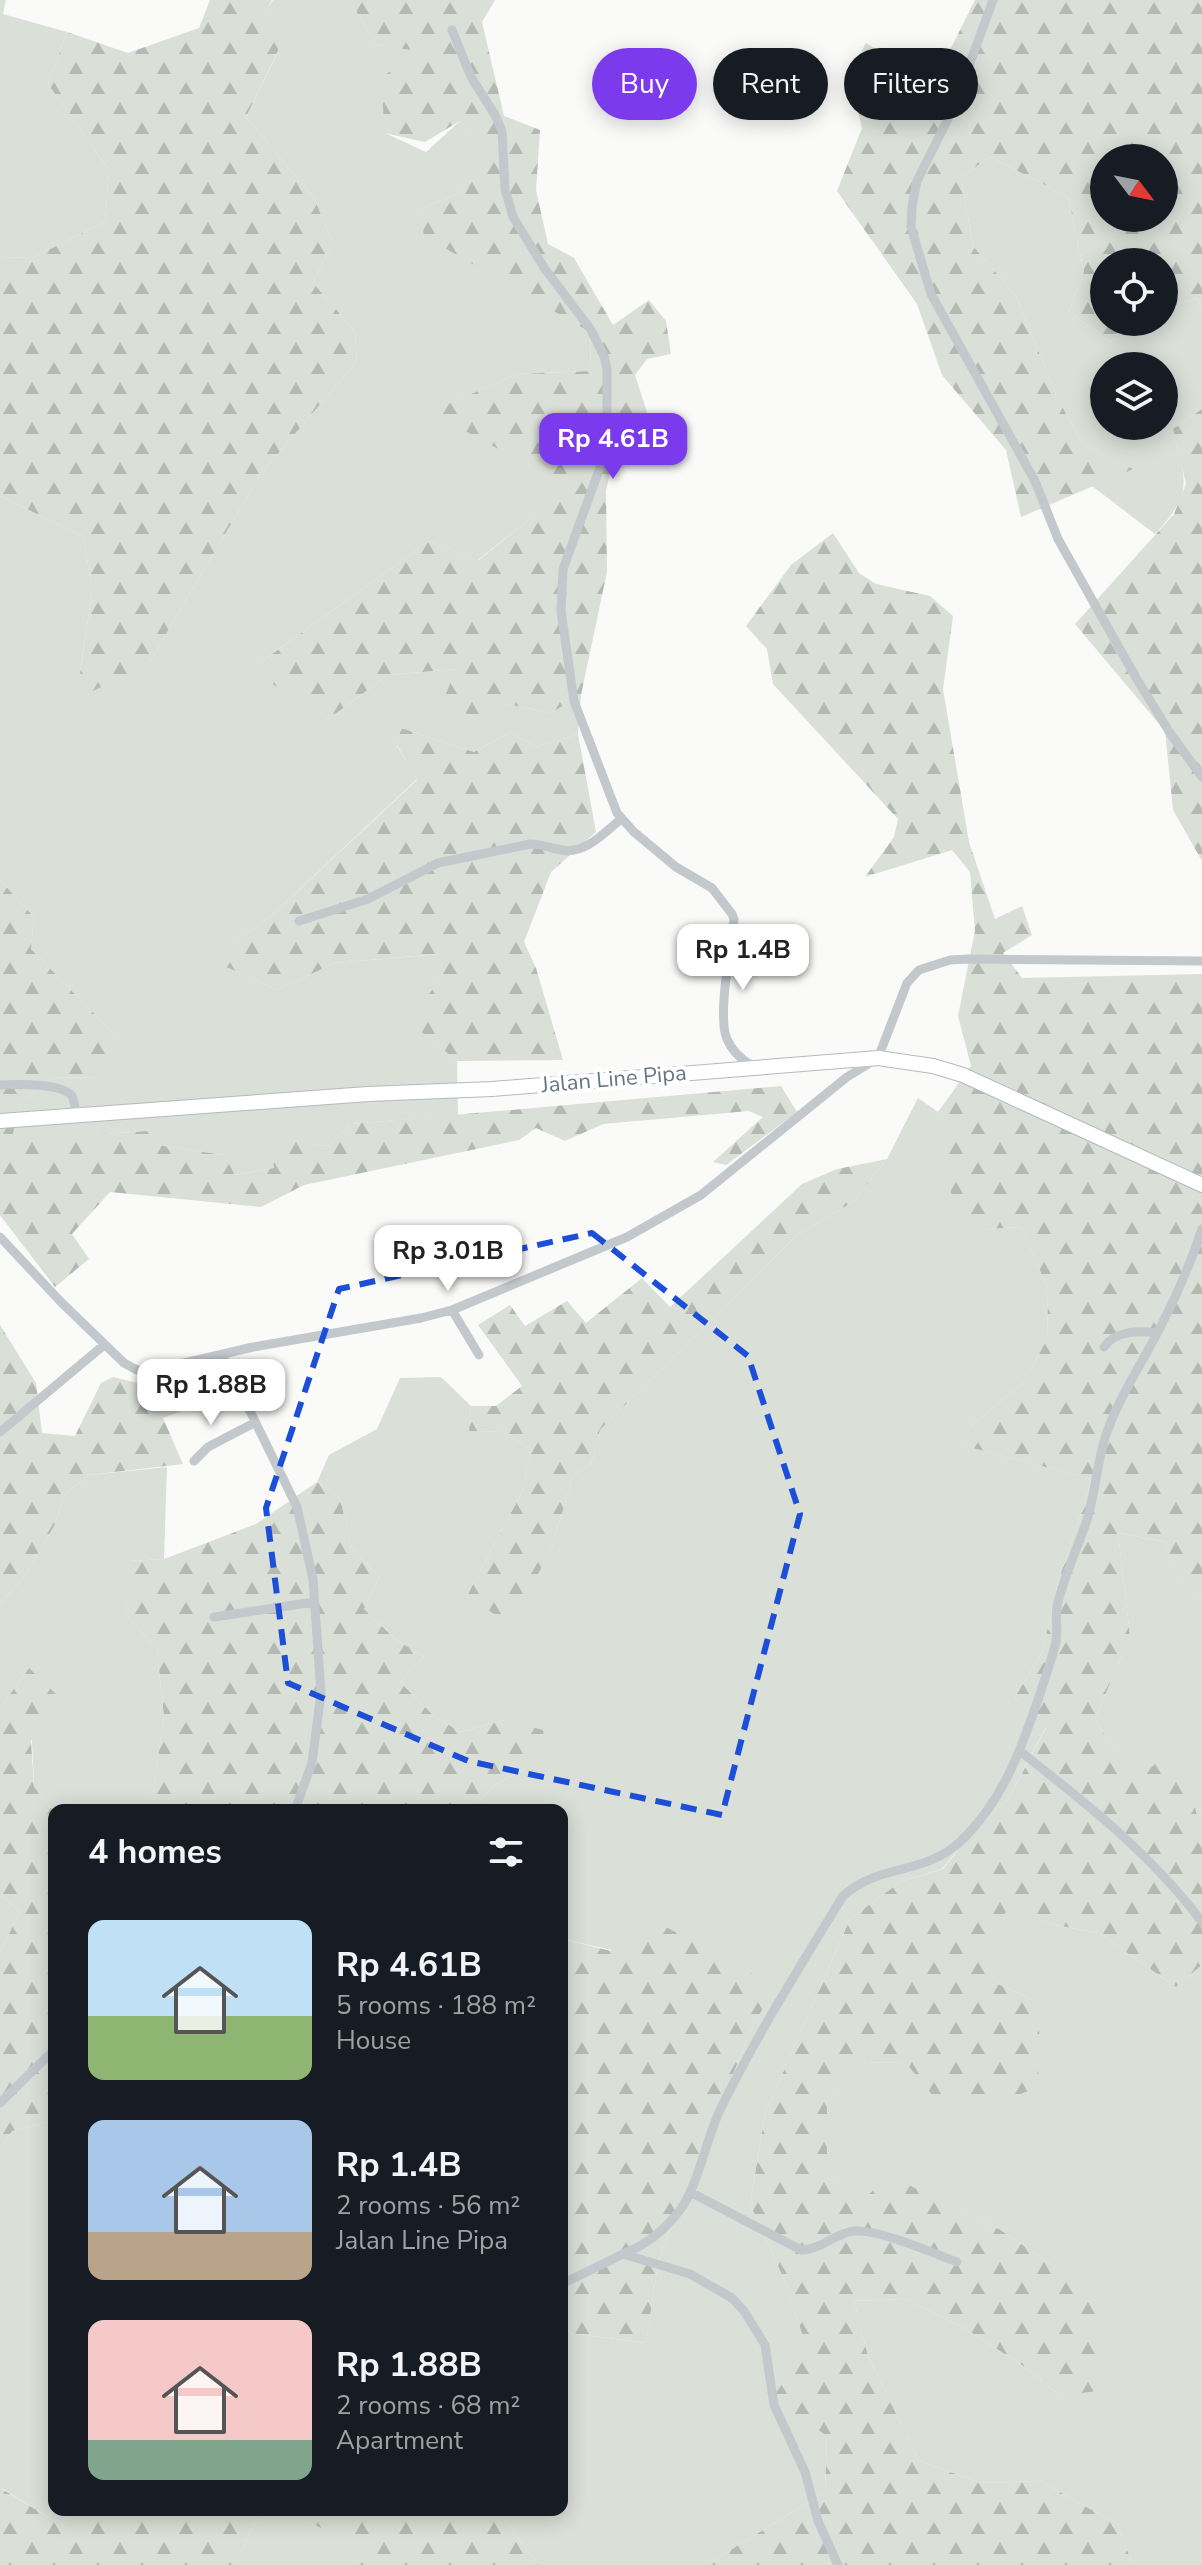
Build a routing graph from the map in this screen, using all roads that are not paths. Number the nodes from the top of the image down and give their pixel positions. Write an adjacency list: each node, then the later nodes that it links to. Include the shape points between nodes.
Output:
1 (993, 0): 3 (street, via 954,107 917,181 911,227 931,294 1035,481 1058,539 1142,687)
2 (452, 30): 4 (street, via 502,131 505,189 513,217 604,356 605,445 563,569 561,611 574,701)
3 (1202, 777)
4 (621, 819): 5 (street, via 583,848 563,851 530,844 438,863 368,899); 8 (street, via 676,867 712,888 732,914 725,1032 738,1055)
5 (299, 921)
6 (1202, 961): 7 (street, via 941,962 919,970 907,983)
7 (878, 1058): 8 (main road, Jalan Line Pipa); 12 (main road, Jalan Line Pipa, via 963,1075); 15 (street, via 684,1206 627,1237)
8 (757, 1067): 10 (main road, Jalan Line Pipa)
9 (0, 1085): 10 (street, via 66,1091)
10 (76, 1116): 11 (main road, Jalan Line Pipa)
11 (0, 1121)
12 (1202, 1185)
13 (1202, 1229): 16 (street)
14 (0, 1237): 17 (street)
15 (452, 1310): 19 (street); 20 (street)
16 (1157, 1333): 18 (street, via 1119,1335); 26 (street, via 1123,1394 1100,1454 1087,1521 1058,1602 1053,1653)
17 (104, 1345): 19 (street, via 131,1367 150,1371); 22 (street)
18 (1104, 1347)
19 (222, 1354): 21 (street)
20 (479, 1355)
21 (254, 1423): 23 (street, via 208,1447); 24 (street, via 297,1507)
22 (0, 1432)
23 (194, 1461)
24 (314, 1602): 25 (street); 27 (street, via 321,1693 312,1763)
25 (214, 1617)
26 (1021, 1752): 28 (street, via 1146,1858); 31 (street, via 989,1807 961,1841 939,1858 870,1878 843,1896 726,2099)
27 (297, 1804)
28 (1202, 1922)
29 (48, 2056): 30 (street)
30 (0, 2103)
31 (690, 2192): 32 (street, via 657,2234); 33 (street, via 801,2250 858,2232)
32 (623, 2254): 34 (street); 35 (street, via 690,2274 744,2311 765,2345 774,2405)
33 (957, 2262)
34 (568, 2281)
35 (838, 2565)

